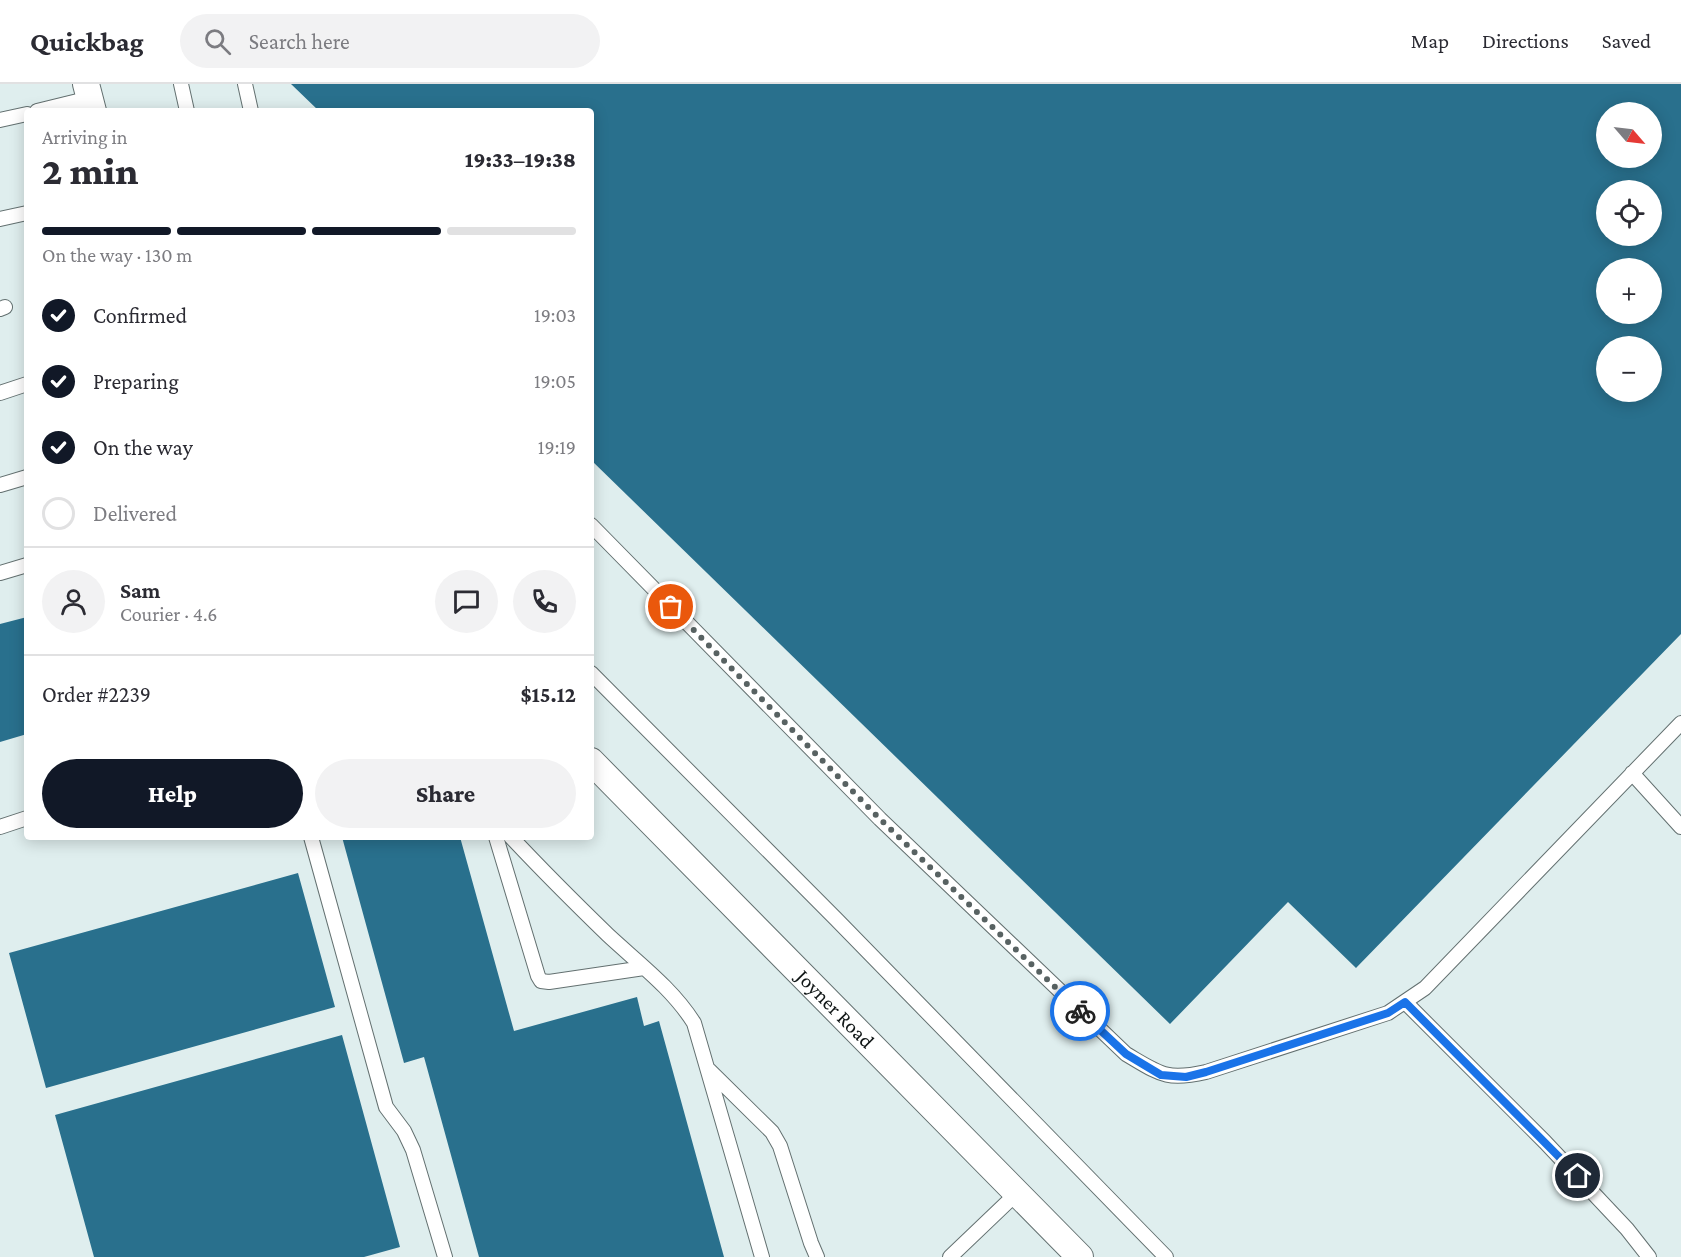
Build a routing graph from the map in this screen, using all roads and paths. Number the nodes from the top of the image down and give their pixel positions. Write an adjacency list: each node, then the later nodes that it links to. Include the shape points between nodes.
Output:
1 (181, 84): 5 (lane)
2 (245, 84): 6 (lane)
3 (90, 98): 4 (lane)
4 (50, 108)
5 (186, 108)
6 (250, 108)
7 (24, 115): 8 (lane)
8 (0, 120)
9 (24, 214): 10 (lane)
10 (0, 219)
11 (24, 385): 12 (lane)
12 (0, 393)
13 (24, 478): 14 (lane)
14 (0, 485)
15 (594, 528): 29 (lane, via 880,819 1126,1054 1161,1075 1186,1077 1206,1072 1388,1013)
16 (24, 566): 17 (lane)
17 (0, 573)
18 (594, 676): 37 (lane)
19 (1681, 723): 21 (lane)
20 (594, 764): 31 (street, Joyner Road)
21 (1632, 773): 24 (lane); 29 (lane, via 1425,988)
22 (24, 819): 23 (lane)
23 (0, 827)
24 (1681, 827)
25 (312, 840): 32 (lane, via 386,1107 413,1150)
26 (497, 840): 28 (lane, via 541,981)
27 (514, 840): 28 (lane)
28 (644, 968): 30 (lane, via 690,1016)
29 (1405, 1002): 38 (lane, via 1545,1142)
30 (708, 1068): 33 (lane); 34 (lane, via 772,1132)
31 (1017, 1194): 35 (lane); 36 (street, Joyner Road)
32 (445, 1257)
33 (762, 1257)
34 (817, 1257)
35 (950, 1257)
36 (1080, 1257)
37 (1166, 1257)
38 (1649, 1257)

